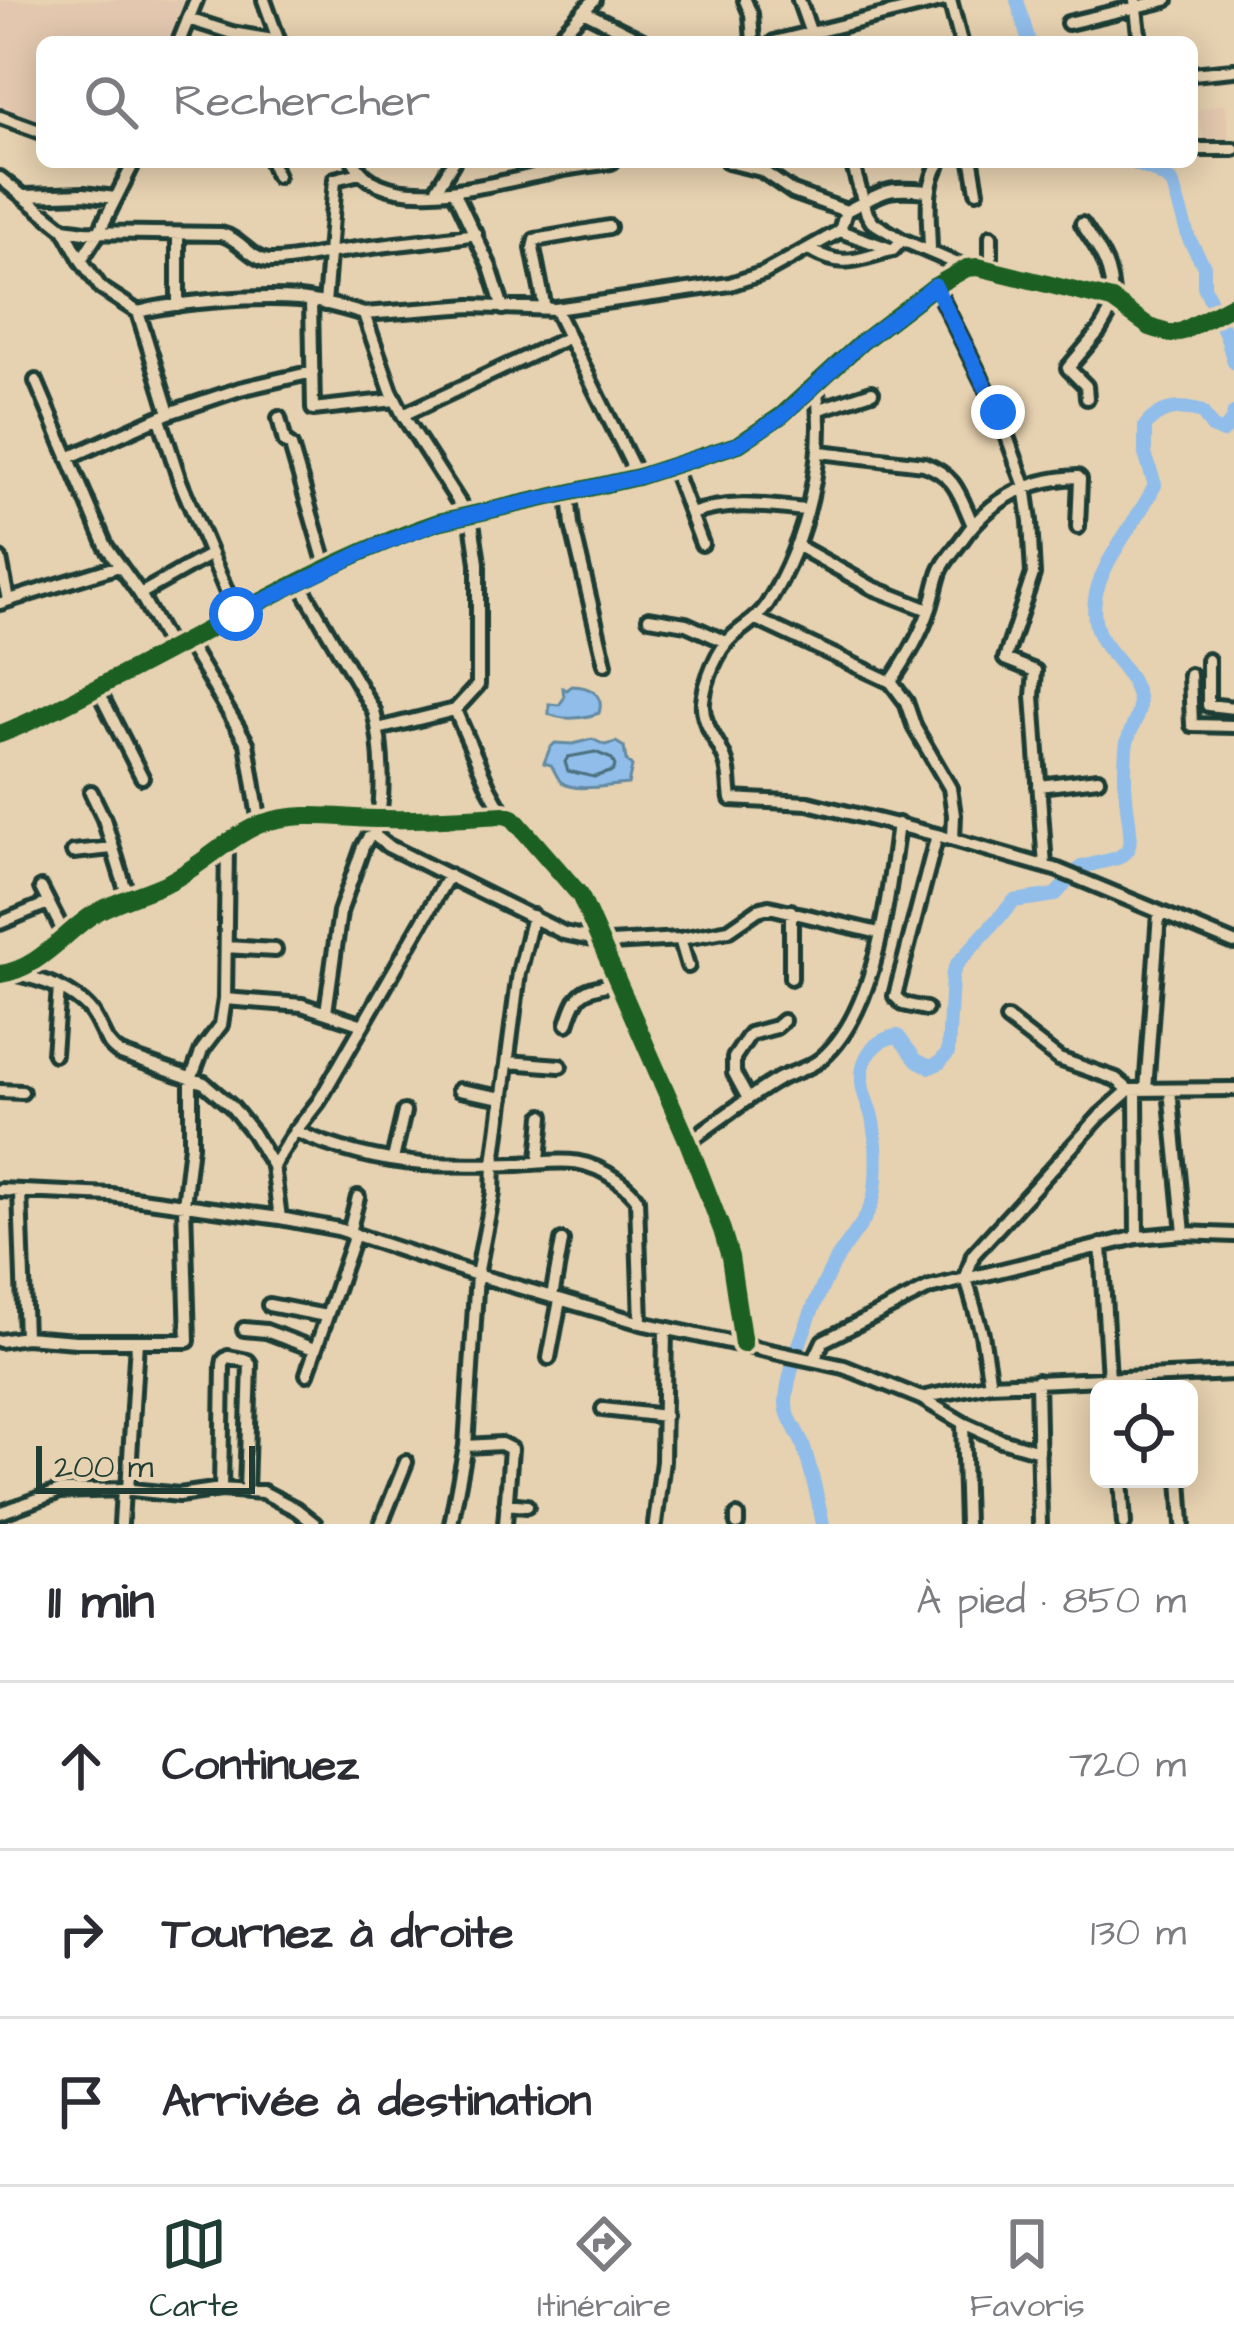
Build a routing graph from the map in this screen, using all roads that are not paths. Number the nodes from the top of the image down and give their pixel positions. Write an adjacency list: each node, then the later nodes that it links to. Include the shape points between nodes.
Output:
1 (196, 0): 11 (street)
2 (264, 0): 15 (street)
3 (594, 0): 10 (street)
4 (745, 0): 18 (street)
5 (799, 0): 19 (street)
6 (948, 0): 9 (street); 21 (street)
7 (1166, 0): 8 (street)
8 (1136, 4): 12 (street); 22 (street)
9 (895, 6): 20 (street)
10 (583, 11): 16 (street); 17 (street)
11 (188, 19): 13 (street); 14 (street)
12 (1068, 23)
13 (181, 36)
14 (242, 36)
15 (277, 36)
16 (560, 36)
17 (633, 36)
18 (752, 36)
19 (812, 36)
20 (818, 36)
21 (959, 36)
22 (1139, 36)
23 (1234, 70): 24 (street)
24 (1198, 73)
25 (0, 117): 26 (street)
26 (36, 130)
27 (1198, 149): 28 (street)
28 (1234, 149)
29 (128, 168): 45 (street)
30 (274, 168): 38 (street)
31 (357, 168): 43 (street, via 390,188); 58 (street, via 335,179)
32 (449, 168): 43 (street)
33 (565, 168): 40 (street)
34 (763, 168): 47 (street, via 793,192)
35 (854, 168): 46 (street)
36 (937, 168): 41 (street)
37 (973, 168): 42 (street)
38 (277, 176)
39 (0, 178): 44 (street)
40 (454, 191): 43 (street); 54 (street)
41 (929, 191): 46 (street, via 892,188); 59 (street)
42 (977, 191)
43 (435, 192)
44 (25, 196): 45 (street); 50 (street)
45 (116, 198): 52 (street)
46 (863, 203): 47 (street); 56 (street)
47 (846, 212): 51 (street)
48 (1082, 224): 64 (street, via 1107,264)
49 (609, 227): 69 (street, via 535,240)
50 (64, 229): 52 (street); 60 (street)
51 (840, 231): 56 (street); 57 (street)
52 (99, 232): 53 (street); 60 (street)
53 (178, 234): 58 (street, via 231,236 260,260); 67 (street)
54 (476, 234): 58 (street); 68 (street)
55 (991, 236): 62 (street)
56 (897, 245): 57 (street, via 845,262); 59 (street)
57 (810, 250): 69 (street, via 730,284)
58 (329, 252): 65 (street)
59 (930, 252): 61 (street)
60 (81, 260): 70 (street, via 101,288)
61 (967, 268): 62 (street); 63 (street)
62 (991, 270): 64 (street)
63 (935, 286): 75 (street); 87 (street, via 998,412)
64 (1114, 301): 66 (street, via 1171,334); 77 (street, via 1068,368)
65 (318, 303): 67 (street); 71 (street); 73 (street)
66 (1234, 304)
67 (178, 305): 70 (street)
68 (503, 308): 69 (street); 71 (street)
69 (550, 309): 72 (street)
70 (137, 311): 81 (street)
71 (364, 314): 78 (street)
72 (567, 338): 80 (street); 86 (street)
73 (313, 372): 78 (street, via 313,409); 81 (street)
74 (36, 381): 84 (street)
75 (816, 383): 79 (street); 85 (street, via 757,434)
76 (872, 392): 79 (street)
77 (1088, 398)
78 (395, 400): 80 (street)
79 (820, 409): 83 (street)
80 (403, 415): 91 (street)
81 (165, 416): 84 (street); 96 (street)
82 (279, 418): 99 (street)
83 (820, 452): 89 (street); 92 (street, via 937,469 954,482)
84 (68, 458): 98 (street)
85 (673, 467): 86 (street); 90 (street)
86 (638, 477): 88 (street)
87 (1024, 486): 92 (street); 93 (street, via 1078,476); 122 (street, via 1034,574 1005,658 1035,671)
88 (569, 494): 91 (street); 111 (street)
89 (806, 510): 90 (street, via 716,505); 95 (street)
90 (691, 514): 94 (street)
91 (467, 515): 99 (street); 116 (street, via 478,563 478,685)
92 (972, 523): 103 (street, via 941,568)
93 (1078, 526)
94 (702, 544)
95 (796, 544): 103 (street); 106 (street)
96 (211, 554): 101 (street); 104 (street)
97 (0, 559): 102 (street)
98 (119, 566): 101 (street); 102 (street)
99 (327, 569): 100 (street)
100 (299, 582): 104 (street); 118 (street, via 368,697)
101 (140, 594): 109 (street)
102 (4, 602)
103 (929, 610): 113 (street)
104 (236, 614): 107 (street)
105 (650, 618): 108 (street)
106 (756, 619): 108 (street); 113 (street)
107 (187, 642): 109 (street); 126 (street, via 247,743)
108 (726, 642): 127 (street, via 702,707 727,763 730,799 808,802)
109 (171, 650): 114 (street)
110 (1208, 660): 115 (street, via 1208,706)
111 (605, 664)
112 (1190, 674): 117 (street, via 1192,724)
113 (891, 682): 130 (street, via 950,788)
114 (97, 688): 119 (street); 120 (street)
115 (1234, 708)
116 (455, 710): 118 (street); 124 (street)
117 (1234, 726)
118 (378, 729): 125 (street)
119 (0, 734)
120 (142, 777)
121 (1098, 779): 122 (street)
122 (1039, 786): 134 (street)
123 (91, 792): 132 (street)
124 (504, 815): 125 (street); 146 (street, via 580,895)
125 (380, 820): 126 (street, via 296,816); 128 (street)
126 (260, 824): 131 (street)
127 (898, 824): 129 (street); 143 (street)
128 (374, 835): 135 (street); 157 (street, via 344,897)
129 (937, 835): 130 (street); 156 (street, via 895,996)
130 (953, 839): 134 (street)
131 (227, 845): 137 (street); 148 (street)
132 (112, 848): 133 (street); 137 (street)
133 (73, 852)
134 (1045, 866): 140 (street)
135 (449, 875): 141 (street); 161 (street)
136 (41, 888): 138 (street)
137 (128, 897): 144 (street)
138 (48, 903): 142 (street); 144 (street)
139 (791, 911): 143 (street); 145 (street, via 763,908 729,930); 152 (street)
140 (1159, 914): 147 (street); 168 (street)
141 (533, 916): 146 (street); 163 (street)
142 (0, 923)
143 (879, 932): 173 (street, via 860,1005 839,1040 819,1061)
144 (65, 935): 151 (street)
145 (680, 939): 146 (street); 150 (street)
146 (599, 940): 153 (street)
147 (1234, 943)
148 (226, 947): 149 (street); 155 (street)
149 (275, 950)
150 (688, 966)
151 (6, 974): 154 (street)
152 (791, 978)
153 (616, 982): 160 (street, via 581,992); 177 (street)
154 (59, 988): 162 (street); 165 (street, via 89,1009 108,1047)
155 (225, 999): 157 (street); 165 (street, via 221,1025)
156 (926, 1010)
157 (326, 1012): 161 (street)
158 (1007, 1018): 168 (street, via 1059,1059)
159 (783, 1021): 173 (street, via 750,1034 734,1058)
160 (567, 1024)
161 (363, 1025): 176 (street)
162 (54, 1054)
163 (508, 1062): 164 (street); 172 (street)
164 (560, 1066)
165 (191, 1078): 181 (street, via 232,1107); 185 (street)
166 (1234, 1089): 169 (street)
167 (459, 1090): 172 (street)
168 (1137, 1090): 169 (street); 190 (street); 194 (street, via 1100,1115 974,1255)
169 (1170, 1090): 188 (street)
170 (0, 1091): 171 (street)
171 (22, 1092)
172 (503, 1098): 180 (street)
173 (748, 1099): 177 (street)
174 (404, 1112): 178 (street)
175 (544, 1116): 179 (street)
176 (296, 1131): 178 (street); 181 (street)
177 (688, 1142): 204 (street, via 730,1257)
178 (393, 1159): 180 (street)
179 (539, 1160): 180 (street); 198 (street, via 589,1163 635,1194)
180 (494, 1163): 193 (street)
181 (274, 1166): 186 (street)
182 (0, 1190): 183 (street)
183 (20, 1192): 185 (street); 201 (street)
184 (358, 1197): 187 (street)
185 (184, 1205): 186 (street); 203 (street, via 188,1341)
186 (280, 1218): 187 (street)
187 (352, 1233): 193 (street); 197 (street)
188 (1184, 1233): 189 (street); 190 (street)
189 (1234, 1235)
190 (1137, 1237): 192 (street)
191 (562, 1241): 195 (street)
192 (1101, 1245): 194 (street); 210 (street)
193 (477, 1275): 195 (street); 219 (street)
194 (966, 1278): 207 (street, via 823,1341); 214 (street)
195 (556, 1299): 198 (street); 206 (street)
196 (269, 1305): 197 (street)
197 (326, 1316): 205 (street)
198 (641, 1323): 199 (street)
199 (665, 1328): 204 (street); 217 (street)
200 (244, 1329): 205 (street)
201 (25, 1337): 202 (street); 203 (street)
202 (0, 1341)
203 (136, 1341): 225 (street)
204 (742, 1344): 207 (street)
205 (314, 1349): 209 (street)
206 (549, 1358)
207 (808, 1359): 215 (street)
208 (1234, 1373): 211 (street)
209 (307, 1375)
210 (1112, 1380)
211 (1191, 1380)
212 (1036, 1381): 213 (street); 214 (street); 220 (street)
213 (1090, 1382)
214 (990, 1384): 215 (street)
215 (921, 1398): 218 (street)
216 (603, 1409): 217 (street)
217 (665, 1416): 235 (street)
218 (963, 1423): 220 (street); 236 (street)
219 (466, 1446): 227 (street, via 511,1449); 233 (street)
220 (1039, 1451): 237 (street)
221 (406, 1462): 232 (street)
222 (1122, 1488): 238 (street)
223 (1181, 1488): 239 (street)
224 (221, 1489): 225 (street); 226 (street); 226 (street, via 228,1357 250,1364)
225 (125, 1490): 229 (street, via 60,1491); 230 (street)
226 (246, 1490): 231 (street)
227 (506, 1504): 228 (street); 234 (street)
228 (527, 1506)
229 (0, 1513)
230 (121, 1524)
231 (314, 1524)
232 (381, 1524)
233 (452, 1524)
234 (505, 1524)
235 (655, 1524)
236 (966, 1524)
237 (1040, 1524)
238 (1124, 1524)
239 (1184, 1524)

